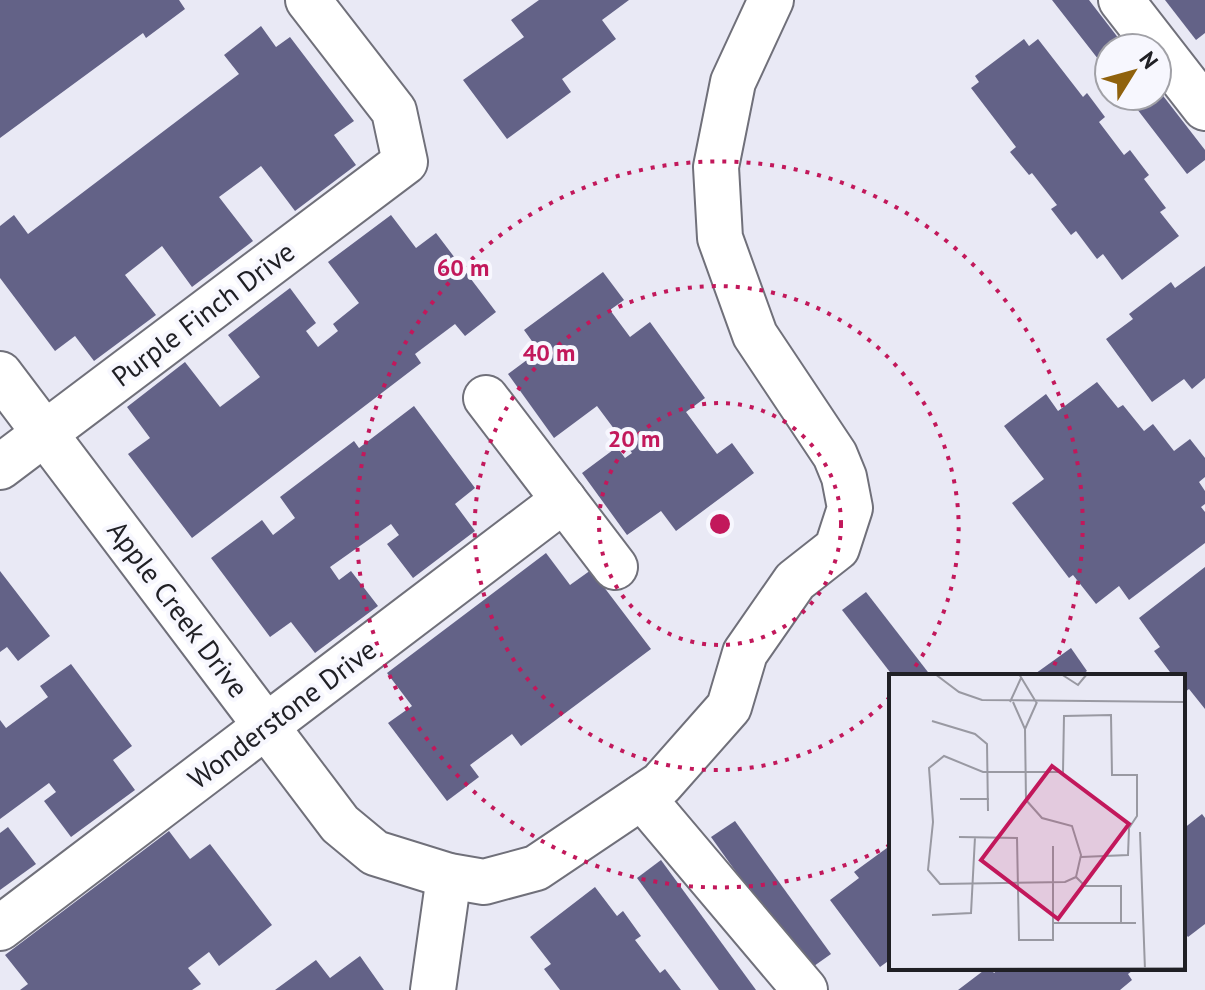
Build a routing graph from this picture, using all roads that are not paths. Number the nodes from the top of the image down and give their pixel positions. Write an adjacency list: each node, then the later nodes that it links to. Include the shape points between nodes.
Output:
1 (308, 0): 7 (street, Purple Finch Drive, via 394,111 405,162)
2 (771, 0): 12 (street, Apple Creek Drive, via 733,82 716,167 720,238 755,335 835,455 850,508 837,548 795,581 745,653 729,707 661,784)
3 (1121, 0): 4 (street)
4 (1205, 108)
5 (0, 374): 7 (street, Apple Creek Drive)
6 (486, 398): 9 (street)
7 (45, 433): 8 (street, Purple Finch Drive); 11 (street, Apple Creek Drive)
8 (0, 467)
9 (564, 500): 10 (street); 11 (street, Wonderstone Drive)
10 (615, 567)
11 (266, 726): 13 (street, Apple Creek Drive, via 340,824 375,853); 14 (street, Wonderstone Drive)
12 (642, 797): 13 (street, Apple Creek Drive, via 536,868 484,882); 16 (street)
13 (449, 876): 15 (street)
14 (0, 928)
15 (433, 990)
16 (805, 990)

